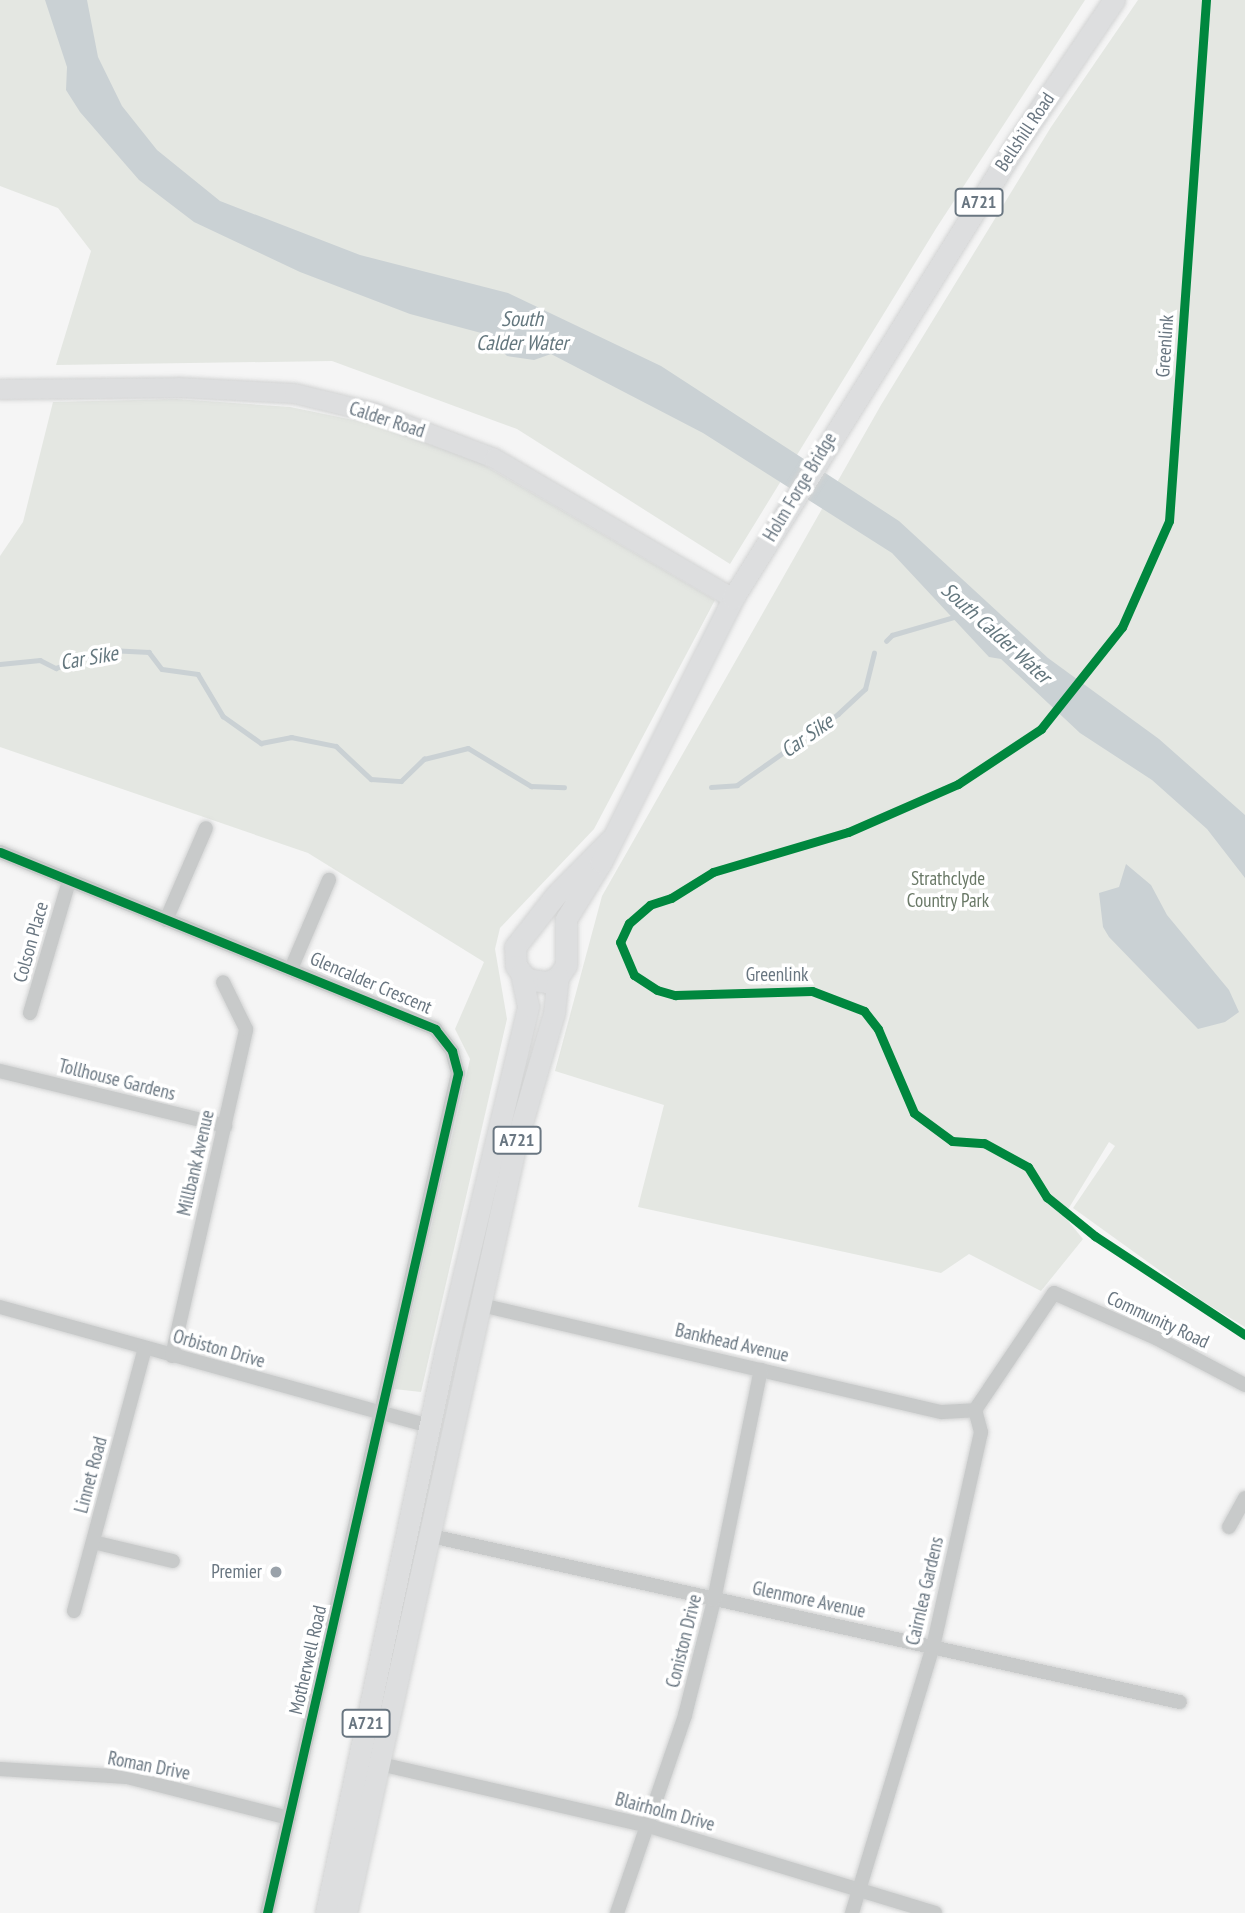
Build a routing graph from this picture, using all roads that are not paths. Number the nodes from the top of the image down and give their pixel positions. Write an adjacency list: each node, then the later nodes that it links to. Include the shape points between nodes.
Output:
1 (1114, 0): 3 (main road, Bellshill Road / A721)
2 (0, 388): 4 (street, Calder Road, via 178,387 281,393 373,412 494,458)
3 (849, 408): 4 (main road, Holm Forge Bridge / A721)
4 (733, 598): 6 (main road, A721)
5 (206, 828): 10 (street)
6 (609, 841): 11 (main road, A721); 12 (main road, A721, via 566,919)
7 (0, 852): 9 (street, Glencalder Crescent)
8 (328, 880): 13 (street)
9 (69, 881): 10 (street, Glencalder Crescent); 17 (street, Colson Place)
10 (166, 919): 13 (street, Glencalder Crescent)
11 (528, 931): 12 (main road, via 557,933); 14 (main road, A721, via 513,956)
12 (566, 942): 15 (main road, A721, via 566,965)
13 (291, 969): 27 (street, Glencalder Crescent, via 435,1029 452,1051 458,1073)
14 (521, 974): 15 (main road, via 536,982); 28 (main road, A721, via 527,1006)
15 (558, 977): 20 (main road, A721, via 554,1013 516,1143)
16 (223, 982): 19 (street, Millbank Avenue, via 246,1030)
17 (30, 1013)
18 (0, 1070): 19 (street, Tollhouse Gardens)
19 (225, 1126): 23 (street, Millbank Avenue)
20 (481, 1305): 24 (street, Bankhead Avenue); 31 (main road, A721)
21 (0, 1307): 22 (street, Orbiston Drive)
22 (145, 1348): 23 (street, Orbiston Drive); 32 (street, Linnet Road)
23 (172, 1356): 27 (street, Orbiston Drive)
24 (761, 1370): 26 (street, Bankhead Avenue, via 942,1412); 34 (street, Coniston Drive)
25 (1245, 1385): 26 (street, Community Road, via 1156,1338 1054,1293)
26 (975, 1410): 36 (street, Cairnlea Gardens, via 981,1432)
27 (383, 1415): 28 (street, Orbiston Drive); 40 (street, Motherwell Road)
28 (429, 1426): 44 (main road, A721)
29 (1245, 1498): 30 (street)
30 (1229, 1527)
31 (431, 1536): 34 (street, Glenmore Avenue); 38 (main road, A721)
32 (93, 1542): 33 (street); 35 (street, Linnet Road)
33 (173, 1561)
34 (714, 1600): 36 (street, Glenmore Avenue); 41 (street, Coniston Drive, via 685,1715)
35 (74, 1611)
36 (933, 1647): 37 (street, Glenmore Avenue); 42 (street, Cairnlea Gardens)
37 (1180, 1702)
38 (380, 1764): 41 (street, Blairholm Drive); 45 (main road, A721)
39 (0, 1769): 40 (street, Roman Drive, via 127,1777)
40 (289, 1818): 43 (street, Motherwell Road)
41 (649, 1826): 42 (street, Blairholm Drive); 46 (street, Coniston Drive)
42 (859, 1888): 47 (street, Cairnlea Gardens); 48 (street, Blairholm Drive)
43 (267, 1913)
44 (326, 1913)
45 (346, 1913)
46 (617, 1913)
47 (852, 1913)
48 (935, 1913)

